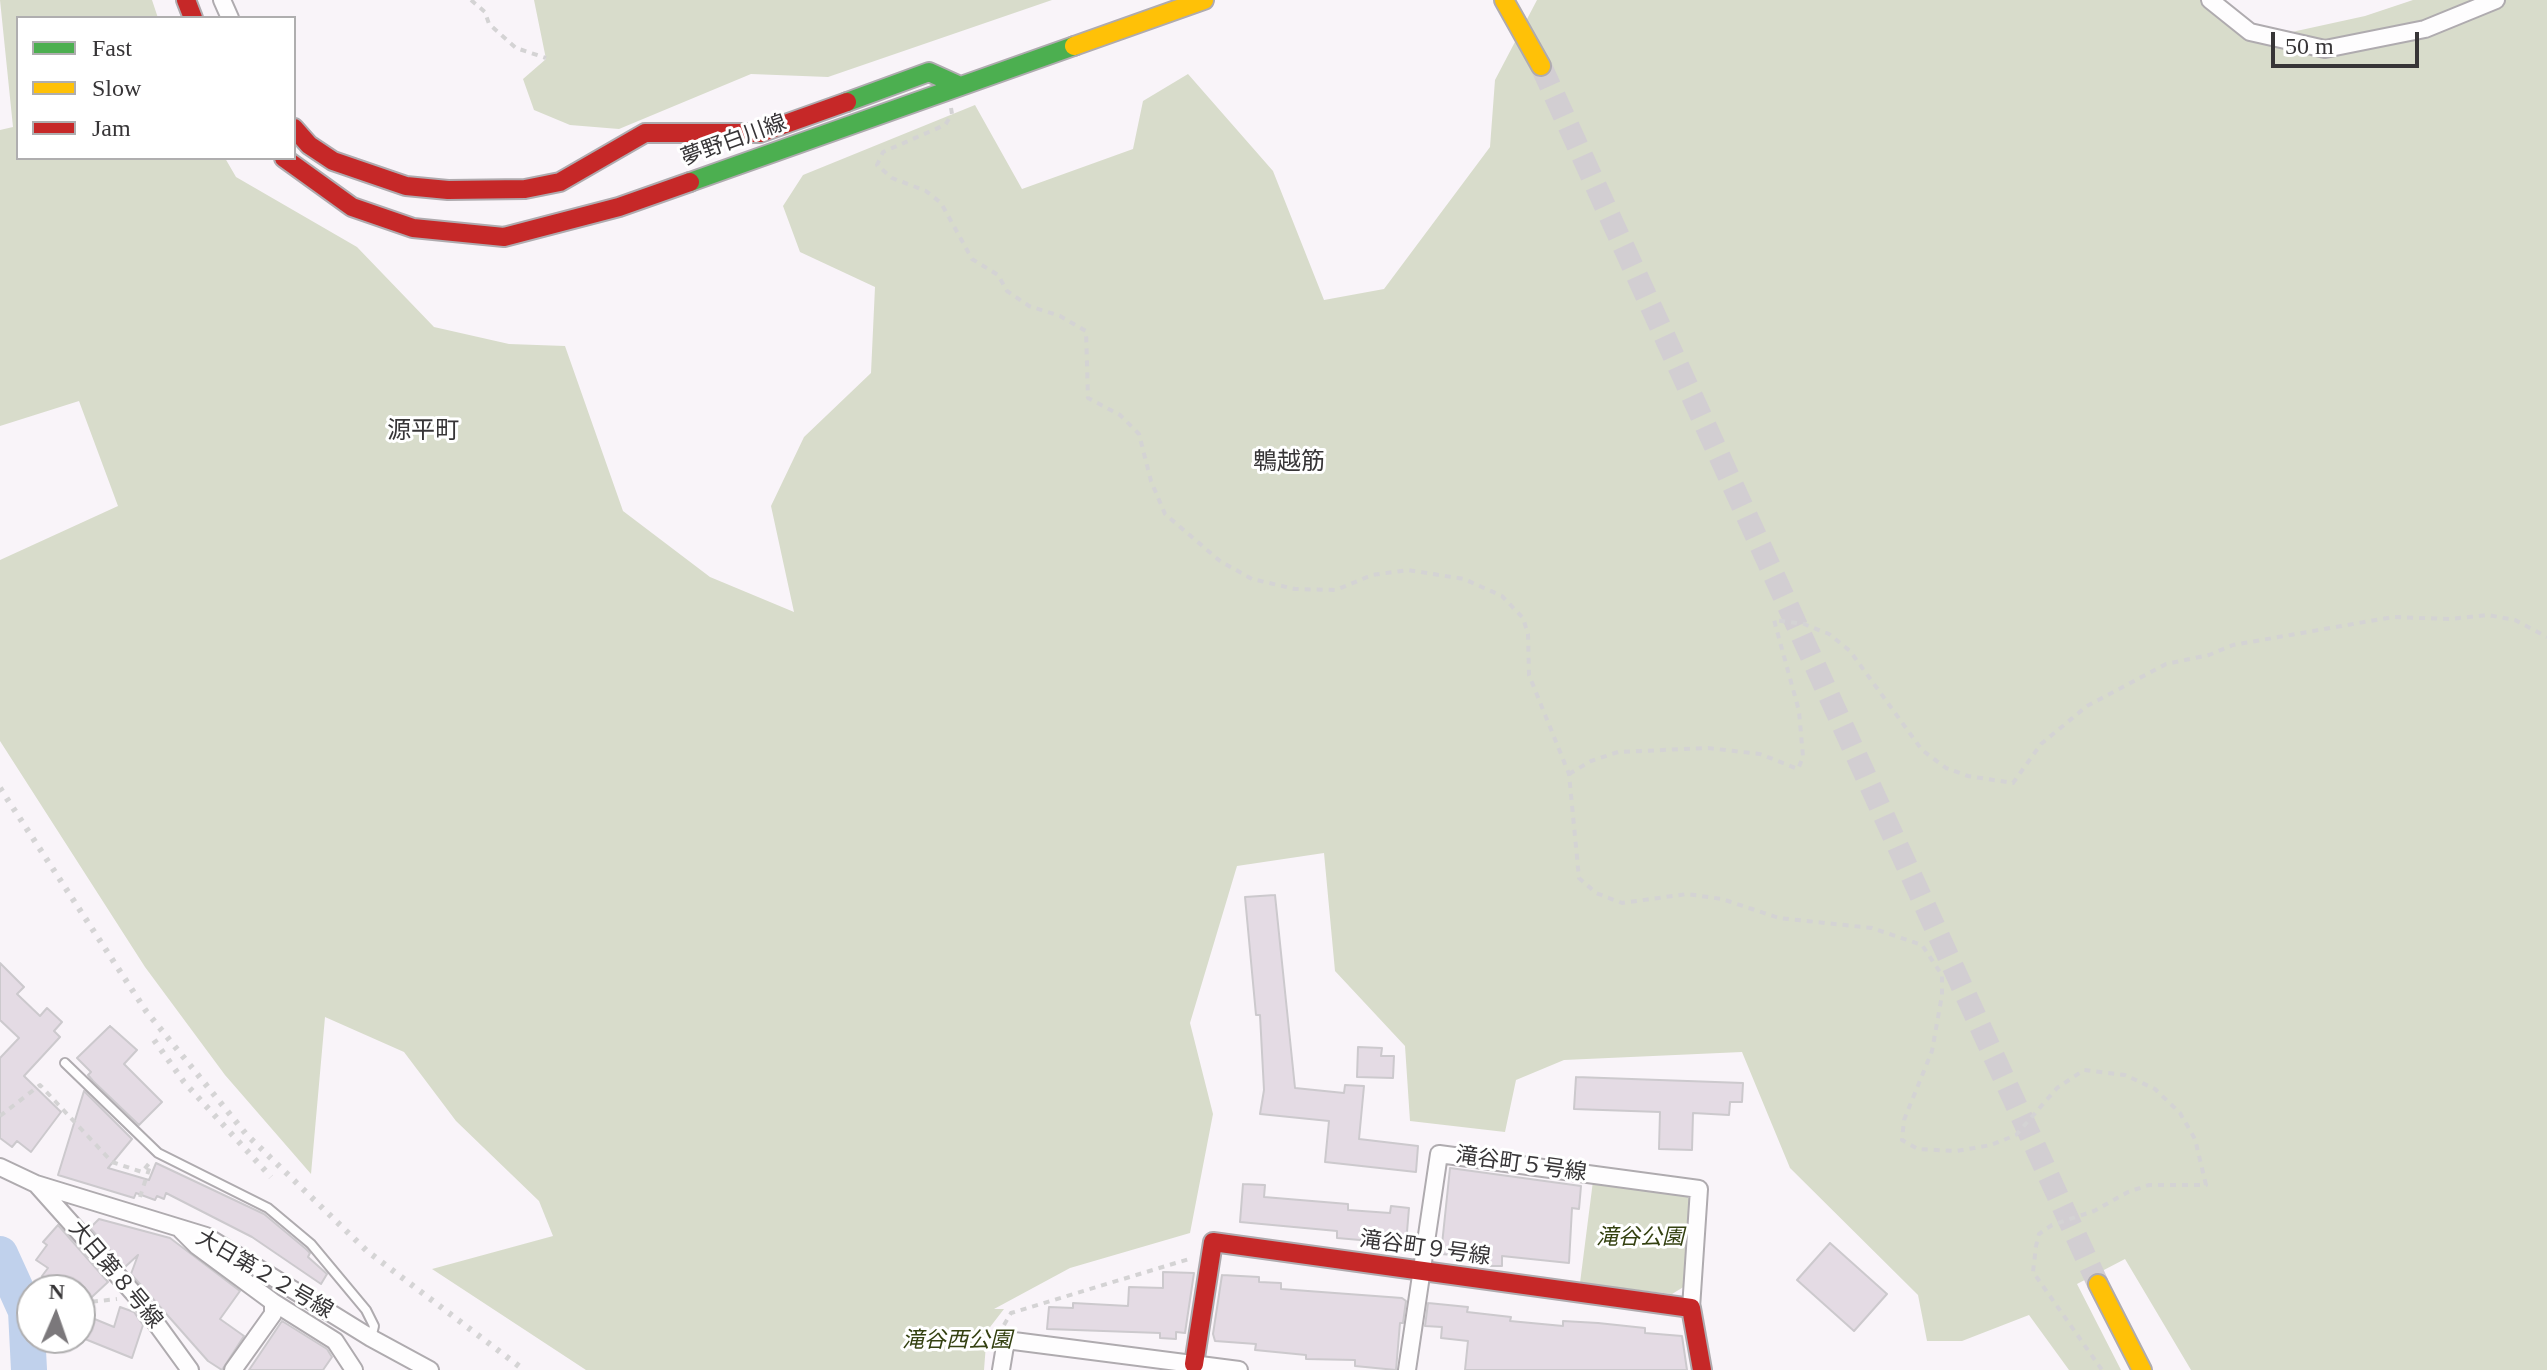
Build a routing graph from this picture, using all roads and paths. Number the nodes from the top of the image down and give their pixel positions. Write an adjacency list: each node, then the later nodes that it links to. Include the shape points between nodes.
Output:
1 (471, 0): 6 (path, via 516,48)
2 (1204, 0): 8 (street, 夢野白川線)
3 (1504, 0): 7 (street)
4 (2210, 0): 5 (street, via 2250,32 2325,49 2425,29)
5 (2496, 0)
6 (546, 58)
7 (1541, 66)
8 (953, 88): 9 (street, via 929,72 760,133 645,133 560,182 525,189 406,186 333,161); 10 (street, 夢野白川線, via 619,207 504,237 413,228 352,207); 12 (path, via 952,114 945,125 883,152 877,165 941,203 972,259 998,275 1007,291 1086,331 1088,398 1120,415 1139,434 1165,514 1220,561 1252,579 1295,589 1336,590 1372,575 1408,570 1464,579 1502,596 1523,618 1529,675)
9 (296, 130)
10 (287, 160)
11 (2547, 637): 12 (path, via 2515,620 2488,615 2393,617 2233,645 2166,664 2087,706 2041,744 2013,783 1946,768 1922,750 1850,651 1829,634 1774,620 1799,711 1803,757 1798,769 1760,754 1708,748 1605,754)
12 (1569, 774): 39 (path, via 1579,878 1596,893 1622,903 1687,894 1722,899 1779,918 1872,928 1922,945 1942,975 1942,995 1932,1051 1904,1120 1902,1140 1918,1149 1956,1151 2016,1135 2057,1088 2084,1070 2125,1075 2155,1089 2180,1113 2195,1139 2206,1185 2149,1185 2039,1234 2033,1272)
13 (65, 1063): 15 (lane)
14 (0, 1116): 16 (path, via 40,1085 112,1162 142,1172)
15 (158, 1153): 16 (path); 28 (lane, via 268,1208 311,1244 366,1310 374,1326)
16 (151, 1161): 19 (path)
17 (0, 1167): 18 (street, 大日第２２号線)
18 (36, 1184): 19 (street, 大日第２２号線); 24 (street, 大日第８号線)
19 (135, 1214): 20 (street, 大日第２２号線)
20 (178, 1227): 26 (street); 28 (street, 大日第２２号線, via 206,1236)
21 (1213, 1242): 22 (street, 滝谷町９号線); 29 (path, via 1200,1256 1011,1313 1001,1330); 30 (street)
22 (1421, 1273): 27 (street, 滝谷町９号線); 27 (street, 滝谷町５号線, via 1439,1154 1699,1189); 37 (street, 滝谷町５号線)
23 (2098, 1284): 40 (street)
24 (137, 1297): 25 (path); 31 (street, 大日第８号線)
25 (96, 1301)
26 (273, 1302): 32 (street, via 273,1314); 33 (street, via 335,1341)
27 (1691, 1308): 38 (street)
28 (371, 1338): 34 (street, 大日第２２号線)
29 (1006, 1340): 30 (street); 35 (street)
30 (1194, 1364): 36 (street)
31 (190, 1370)
32 (233, 1370)
33 (354, 1370)
34 (430, 1370)
35 (1001, 1370)
36 (1239, 1370)
37 (1407, 1370)
38 (1702, 1370)
39 (2102, 1370)
40 (2142, 1370)

